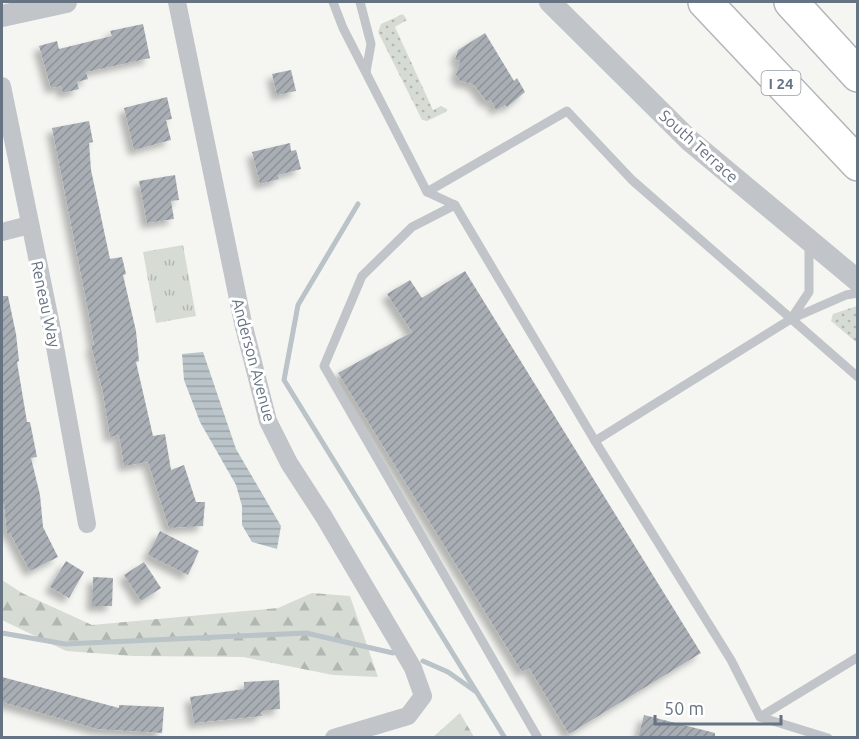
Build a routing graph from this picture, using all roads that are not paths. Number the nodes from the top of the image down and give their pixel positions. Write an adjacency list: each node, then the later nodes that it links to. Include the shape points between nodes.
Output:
1 (66, 2): 8 (street)
2 (177, 2): 26 (street, Anderson Avenue, via 243,323 268,421 289,463 413,668 423,696 408,716)
3 (333, 2): 9 (lane)
4 (360, 2): 9 (lane, via 371,44)
5 (549, 2): 17 (street, South Terrace, via 689,140)
6 (705, 2): 12 (highway, I 24)
7 (791, 2): 10 (highway)
8 (10, 10)
9 (366, 73): 13 (lane)
10 (858, 75)
11 (2, 86): 15 (street, Reneau Way)
12 (858, 165)
13 (427, 192): 14 (lane); 20 (lane, via 567,111 632,180)
14 (455, 205): 22 (lane); 27 (lane, via 412,227 362,276 324,366)
15 (29, 225): 16 (street); 23 (street, Reneau Way)
16 (2, 231)
17 (810, 240): 18 (street, South Terrace); 20 (lane, via 809,292)
18 (858, 281)
19 (858, 294): 20 (lane, via 846,295)
20 (791, 319): 21 (lane); 22 (lane)
21 (858, 377)
22 (595, 441): 25 (lane, via 731,660)
23 (87, 524)
24 (858, 657): 25 (lane)
25 (760, 717): 28 (lane)
26 (334, 738)
27 (538, 738)
28 (828, 738)

